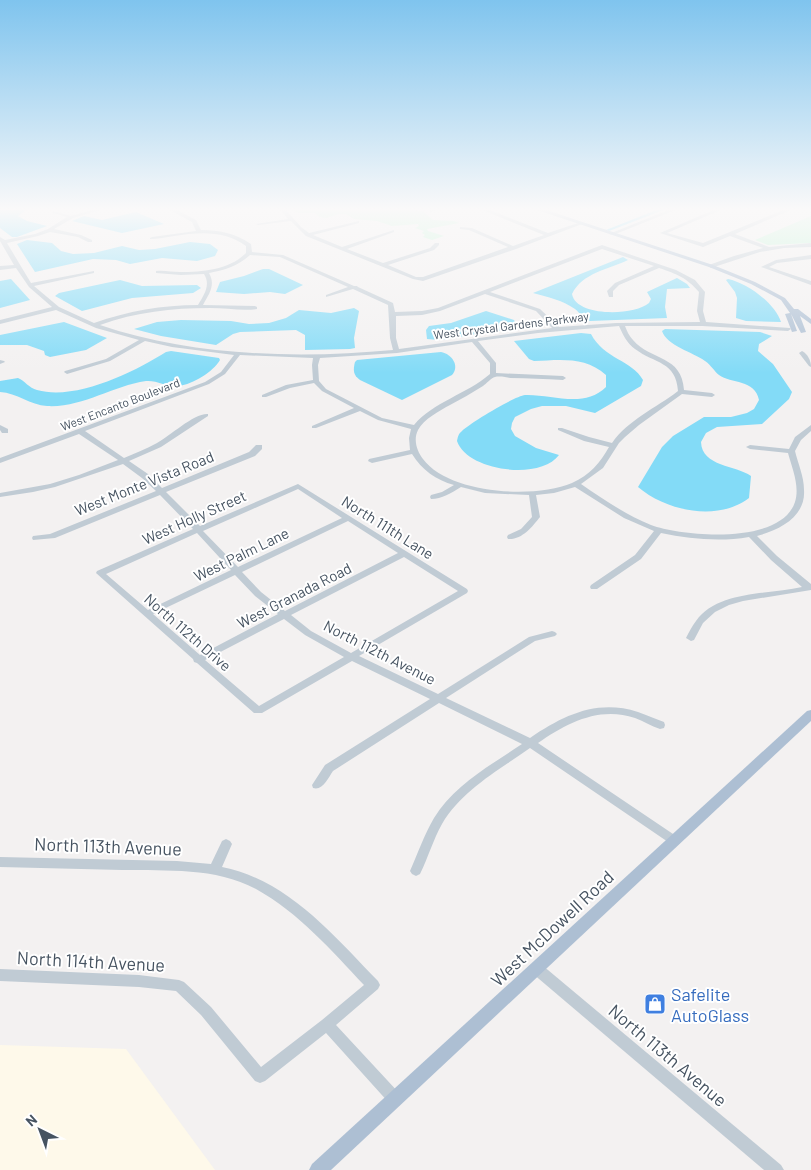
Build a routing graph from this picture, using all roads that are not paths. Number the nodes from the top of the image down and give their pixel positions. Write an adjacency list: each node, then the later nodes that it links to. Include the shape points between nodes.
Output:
1 (235, 264): 18 (street)
2 (299, 264): 23 (street)
3 (380, 264): 11 (street)
4 (387, 264): 11 (street)
5 (468, 264): 11 (street, via 423,279)
6 (559, 264): 24 (street)
7 (652, 264): 13 (street)
8 (704, 264): 14 (main road)
9 (717, 264): 14 (street)
10 (772, 264): 20 (street, via 764,267)
11 (383, 265)
12 (18, 266): 15 (street); 22 (street, West Crystal Gardens Parkway)
13 (659, 266): 27 (street, via 617,284 610,291); 35 (street, via 686,277 699,287)
14 (711, 266): 25 (main road)
15 (0, 268)
16 (92, 272): 22 (street)
17 (158, 272): 18 (street)
18 (205, 272): 29 (street, via 210,276 211,284)
19 (811, 277): 20 (street)
20 (802, 280): 21 (street)
21 (811, 283)
22 (30, 286): 30 (street, West Crystal Gardens Parkway)
23 (355, 287): 26 (street); 32 (street, via 391,304)
24 (485, 292): 32 (street, via 440,309); 38 (street, via 538,310)
25 (775, 295): 28 (main road); 39 (main road)
26 (328, 296)
27 (611, 296)
28 (788, 304): 34 (main road); 39 (main road)
29 (200, 306): 31 (street); 36 (street, via 138,311)
30 (56, 308): 33 (street); 36 (street, West Crystal Gardens Parkway)
31 (255, 308)
32 (394, 314): 42 (street, via 392,339)
33 (0, 322)
34 (811, 322)
35 (704, 324): 37 (street, West Crystal Gardens Parkway); 39 (street, West Crystal Gardens Parkway)
36 (94, 325): 40 (street, West Crystal Gardens Parkway)
37 (621, 325): 38 (street, West Crystal Gardens Parkway); 51 (street, via 631,342 672,366 682,381)
38 (557, 329): 41 (street, West Crystal Gardens Parkway)
39 (800, 330)
40 (145, 339): 43 (street, West Crystal Gardens Parkway); 47 (street, via 108,360)
41 (474, 341): 42 (street, West Crystal Gardens Parkway); 48 (street, via 493,363)
42 (396, 351): 45 (street, West Crystal Gardens Parkway)
43 (238, 353): 45 (street, West Crystal Gardens Parkway); 60 (street, West Encanto Boulevard, via 223,373 208,383)
44 (802, 353): 46 (street)
45 (317, 356): 50 (street)
46 (811, 365)
47 (67, 372)
48 (493, 375): 49 (street); 58 (street, via 476,389 428,415)
49 (563, 378)
50 (316, 381): 53 (street, via 288,386); 54 (street, via 324,390)
51 (681, 392): 52 (street); 61 (street, via 636,422)
52 (712, 395)
53 (264, 396)
54 (359, 409): 56 (street); 58 (street, via 386,422)
55 (206, 415): 66 (street, via 162,444)
56 (314, 427)
57 (811, 427): 65 (street)
58 (416, 428): 64 (street)
59 (560, 429): 61 (street)
60 (80, 431): 66 (street, North 112th Avenue); 67 (street, West Encanto Boulevard)
61 (612, 445): 70 (street, via 602,465)
62 (259, 447): 72 (street, West Monte Vista Road, via 252,454)
63 (750, 447): 65 (street)
64 (414, 451): 68 (street); 69 (street, via 427,468)
65 (791, 451): 79 (street, via 801,489 799,503 783,522)
66 (123, 460): 72 (street, North 112th Avenue); 74 (street, via 76,478)
67 (0, 461)
68 (372, 461)
69 (459, 484): 73 (street, via 486,491); 75 (street)
70 (576, 484): 73 (street); 78 (street, via 629,517)
71 (298, 486): 76 (street, North 111th Lane); 77 (street, West Holly Street)
72 (161, 491): 77 (street, North 112th Avenue); 81 (street, West Monte Vista Road, via 52,536)
73 (532, 493): 80 (street, via 536,517 524,531)
74 (0, 495)
75 (434, 497)
76 (348, 518): 82 (street, North 111th Lane); 83 (street, West Palm Lane)
77 (199, 530): 83 (street, North 112th Avenue); 84 (street, West Holly Street)
78 (659, 530): 79 (street, via 714,538); 85 (street, via 638,557)
79 (751, 534): 86 (street)
80 (511, 537)
81 (36, 538)
82 (404, 553): 88 (street, West Granada Road); 91 (street, North 111th Lane, via 464,591)
83 (237, 571): 87 (street, West Palm Lane); 88 (street, North 112th Avenue, via 258,594)
84 (100, 573): 87 (street, North 112th Drive)
85 (594, 587)
86 (810, 587): 90 (street, via 720,605 695,624)
87 (146, 614): 92 (street, North 112th Drive)
88 (285, 615): 91 (street, North 112th Avenue, via 308,633); 92 (street, West Granada Road)
89 (552, 634): 93 (street, via 532,639)
90 (691, 638)
91 (352, 657): 92 (street, North 112th Drive, via 258,712); 93 (street, North 112th Avenue)
92 (197, 660)
93 (439, 698): 96 (street, North 112th Avenue); 97 (street, via 329,768)
94 (811, 714): 98 (main road, West McDowell Road)
95 (660, 725): 96 (street, via 620,710 593,711 569,718)
96 (530, 743): 98 (street, North 112th Avenue); 102 (street, via 470,785 441,815)
97 (317, 785)
98 (674, 841): 103 (main road, West McDowell Road)
99 (226, 844): 101 (street)
100 (0, 862): 101 (street, North 113th Avenue)
101 (215, 869): 105 (street, North 113th Avenue, via 260,885 292,905 373,985)
102 (416, 871)
103 (537, 969): 106 (main road, West McDowell Road); 108 (street, North 113th Avenue)
104 (0, 975): 105 (street, North 114th Avenue, via 139,981 179,986 206,1011 260,1076)
105 (327, 1024): 106 (street)
106 (396, 1099): 107 (main road, West McDowell Road)
107 (318, 1170)
108 (776, 1170)

